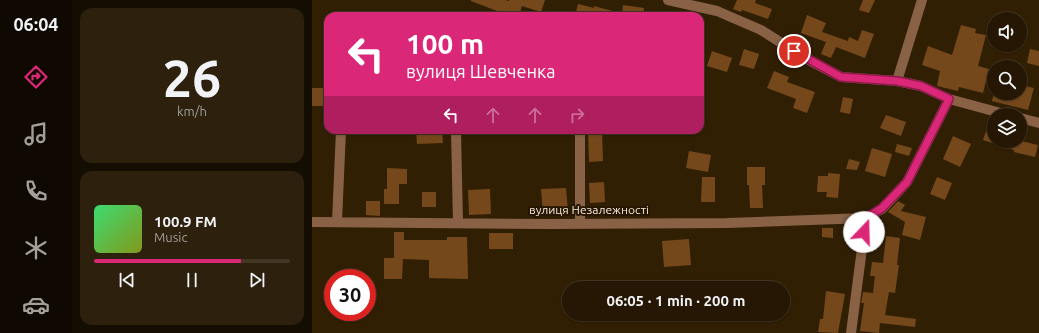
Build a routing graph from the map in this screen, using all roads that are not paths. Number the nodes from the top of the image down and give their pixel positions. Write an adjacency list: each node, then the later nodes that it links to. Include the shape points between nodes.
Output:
1 (668, 0): 3 (street, via 717,11 761,30 841,77)
2 (922, 0): 3 (street)
3 (897, 81): 4 (street, via 921,86)
4 (949, 99): 5 (street); 11 (street, via 907,182 882,208)
5 (987, 109)
6 (1027, 120): 7 (street)
7 (1039, 124)
8 (341, 134): 13 (street)
9 (456, 134): 14 (street)
10 (580, 134): 15 (street)
11 (866, 218): 15 (street, вулиця Незалежності, via 728,223); 16 (street)
12 (312, 222): 13 (street, вулиця Незалежності)
13 (337, 222): 14 (street, вулиця Незалежності)
14 (458, 223): 15 (street, вулиця Незалежності)
15 (580, 224)
16 (851, 333)

